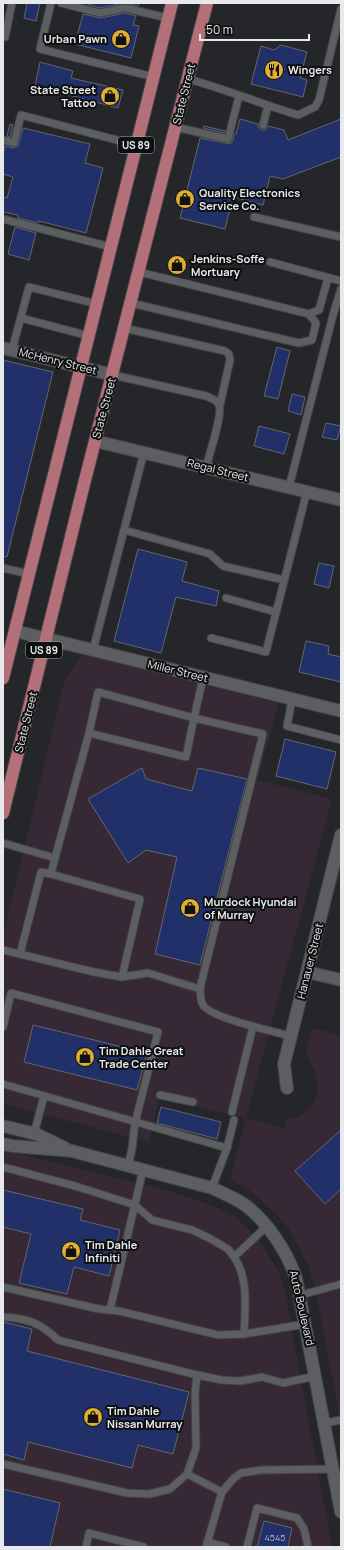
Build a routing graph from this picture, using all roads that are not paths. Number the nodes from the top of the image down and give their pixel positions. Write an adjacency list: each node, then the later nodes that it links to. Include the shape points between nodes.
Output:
1 (12, 3): 9 (lane)
2 (51, 3): 10 (lane, via 40,49)
3 (61, 3): 6 (lane, via 100,13)
4 (172, 3): 8 (main road, US 89)
5 (207, 3): 11 (main road, State Street / US 89)
6 (114, 6): 8 (lane, via 126,6)
7 (341, 9): 13 (lane, via 319,100 315,107 298,115)
8 (168, 18): 10 (main road, US 89)
9 (3, 37)
10 (154, 77): 17 (main road, US 89)
11 (188, 79): 12 (lane); 15 (main road, State Street / US 89)
12 (239, 96): 13 (lane); 15 (lane, via 228,139)
13 (268, 106): 14 (lane)
14 (263, 125)
15 (175, 127): 23 (main road, State Street / US 89)
16 (3, 140): 17 (lane, via 14,143 21,115)
17 (136, 145): 21 (main road, US 89)
18 (254, 217): 20 (lane)
19 (3, 220): 21 (lane)
20 (341, 237)
21 (111, 247): 28 (main road, US 89)
22 (270, 262): 24 (lane)
23 (139, 272): 27 (main road, State Street / US 89); 29 (lane)
24 (328, 278): 25 (lane); 29 (lane, via 319,310)
25 (341, 281)
26 (341, 289): 40 (lane)
27 (131, 303): 29 (lane, via 299,343 312,340 316,323); 31 (main road, State Street / US 89)
28 (97, 304): 30 (lane, via 29,287); 32 (main road, US 89)
29 (309, 314)
30 (21, 318): 32 (lane); 33 (lane)
31 (124, 328): 35 (main road, State Street / US 89); 36 (lane, via 229,354 230,360)
32 (89, 336): 34 (main road, US 89)
33 (8, 349): 34 (street, McHenry Street)
34 (81, 367): 35 (street, McHenry Street); 45 (main road, US 89)
35 (112, 375): 36 (lane, via 206,396); 37 (main road, State Street / US 89)
36 (220, 405): 39 (lane, via 220,415)
37 (95, 441): 38 (street, Regal Street); 51 (main road, State Street / US 89)
38 (144, 452): 39 (street, Regal Street); 43 (lane)
39 (206, 467): 40 (street, Regal Street)
40 (289, 487): 41 (street, Regal Street)
41 (306, 491): 42 (street, Regal Street); 46 (lane)
42 (341, 500)
43 (124, 530): 46 (lane, via 210,554 223,566); 52 (lane)
44 (3, 568): 45 (lane)
45 (29, 574): 49 (main road, US 89)
46 (284, 580): 48 (lane)
47 (226, 598): 48 (lane)
48 (276, 612): 50 (lane, via 266,652)
49 (15, 631): 51 (street, Miller Street); 53 (main road, US 89)
50 (211, 638)
51 (46, 639): 52 (street, Miller Street); 61 (main road, State Street / US 89)
52 (92, 650): 55 (street, Miller Street)
53 (6, 655): 54 (main road, US 89)
54 (3, 678)
55 (203, 678): 56 (street, Miller Street); 58 (lane)
56 (292, 700): 57 (street, Miller Street); 60 (lane, via 287,726)
57 (341, 711)
58 (194, 718): 59 (lane, via 186,758); 59 (lane, via 98,692); 71 (lane, via 263,734)
59 (89, 733): 64 (lane)
60 (341, 740)
61 (3, 813)
62 (341, 835): 68 (street, Hanauer Street)
63 (3, 843): 64 (lane)
64 (55, 858): 65 (lane)
65 (51, 874): 67 (lane, via 41,872); 69 (lane, via 140,899)
66 (3, 950): 67 (lane)
67 (20, 954): 69 (lane)
68 (307, 972): 70 (street); 74 (street, Hanauer Street)
69 (122, 977): 71 (lane, via 148,973)
70 (341, 980)
71 (200, 989): 72 (lane, via 203,1005 214,1014)
72 (253, 1026): 74 (lane); 84 (lane)
73 (3, 1027): 80 (lane, via 11,993 158,1032)
74 (291, 1036): 76 (street, Hanauer Street, via 284,1064)
75 (3, 1084): 78 (lane)
76 (287, 1088)
77 (160, 1094): 79 (lane)
78 (44, 1096): 80 (lane); 82 (lane)
79 (193, 1102)
80 (135, 1123): 84 (lane); 86 (lane)
81 (3, 1126): 82 (street, Auto Boulevard)
82 (34, 1134): 85 (street, Auto Boulevard)
83 (3, 1144): 85 (street, Auto Boulevard)
84 (227, 1148): 89 (lane)
85 (72, 1151): 86 (street, Auto Boulevard)
86 (128, 1166): 88 (street, Auto Boulevard)
87 (3, 1167): 90 (lane)
88 (144, 1170): 89 (street, Auto Boulevard); 90 (lane)
89 (212, 1188): 91 (street, Auto Boulevard, via 245,1205)
90 (135, 1205): 92 (lane, via 152,1220 192,1230 210,1238 228,1249); 96 (lane)
91 (266, 1226): 92 (lane); 95 (street, Auto Boulevard, via 291,1262)
92 (234, 1257): 99 (lane, via 241,1266 245,1298)
93 (341, 1284): 95 (lane)
94 (3, 1287): 96 (lane)
95 (301, 1295): 98 (street, Auto Boulevard)
96 (110, 1310): 99 (lane, via 218,1335)
97 (3, 1317): 100 (lane, via 32,1322 47,1329 58,1340)
98 (306, 1324): 99 (lane); 101 (street, Auto Boulevard)
99 (244, 1334)
100 (197, 1375): 101 (lane, via 240,1381 262,1377 283,1383); 106 (lane, via 196,1448)
101 (316, 1376): 103 (street, Auto Boulevard)
102 (341, 1420): 103 (lane)
103 (324, 1423): 105 (street, Auto Boulevard)
104 (3, 1464): 106 (lane, via 127,1493 149,1494 170,1489)
105 (333, 1469): 107 (lane, via 261,1470 241,1473); 108 (street, Auto Boulevard)
106 (187, 1474): 107 (lane)
107 (222, 1492): 109 (lane)
108 (341, 1512)
109 (207, 1545): 112 (lane)
110 (86, 1547): 111 (lane, via 89,1533)
111 (144, 1547)
112 (226, 1547)
113 (247, 1547): 114 (lane, via 257,1508 297,1518 304,1530)
114 (308, 1547)

